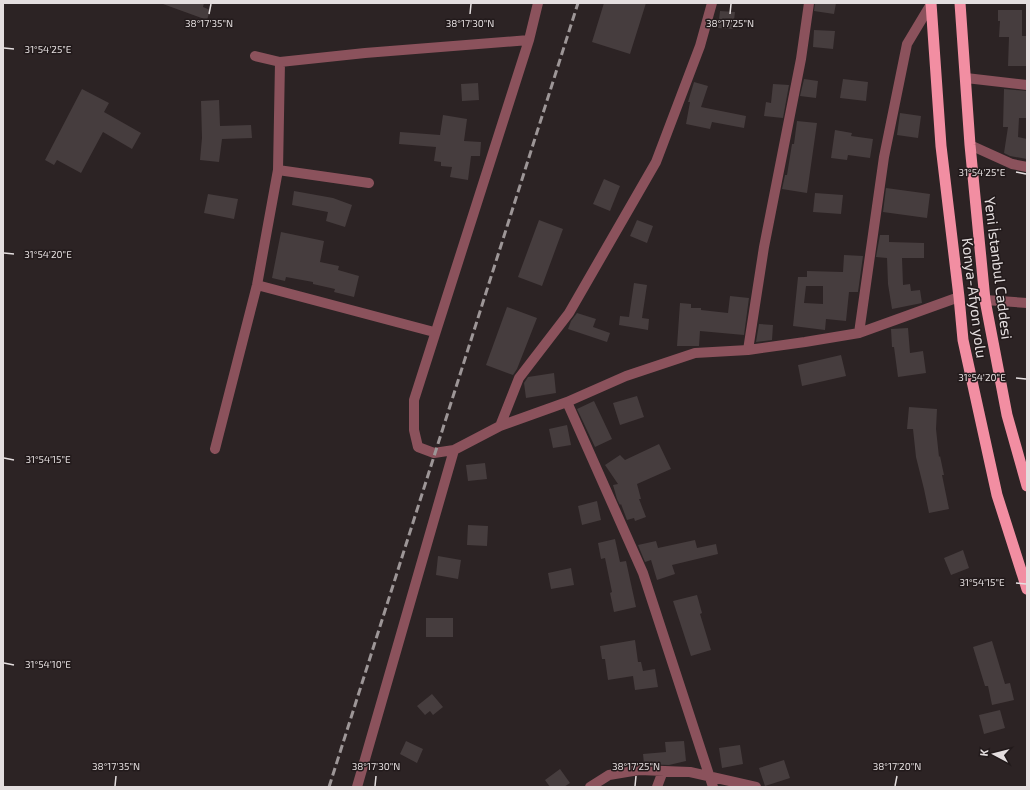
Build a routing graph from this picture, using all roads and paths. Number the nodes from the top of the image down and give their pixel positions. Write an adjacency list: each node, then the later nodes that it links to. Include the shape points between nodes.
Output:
1 (538, 3): 6 (street)
2 (712, 3): 23 (street, via 700,46 656,162 569,313 519,378)
3 (809, 3): 21 (street, via 801,59 764,247)
4 (960, 3): 9 (highway, Yeni İstanbul Caddesi)
5 (931, 4): 16 (highway, Konya-Afyon yolu, via 941,146); 20 (street, via 907,44 884,157)
6 (529, 40): 8 (street); 19 (street)
7 (255, 56): 8 (street)
8 (280, 62): 13 (street)
9 (966, 78): 10 (street); 11 (highway, Yeni İstanbul Caddesi)
10 (1027, 85)
11 (970, 145): 12 (street, via 1012,164); 17 (highway, Yeni İstanbul Caddesi)
12 (1027, 167)
13 (278, 170): 14 (street); 15 (street)
14 (369, 183)
15 (257, 285): 19 (street); 24 (street)
16 (959, 297): 20 (street); 27 (highway, Konya-Afyon yolu, via 962,340 997,495)
17 (985, 300): 18 (street); 26 (highway, Yeni İstanbul Caddesi, via 1007,415)
18 (1027, 303)
19 (434, 332): 25 (street, via 414,400 414,430 418,447 434,453)
20 (859, 333): 21 (street)
21 (748, 350): 22 (street, via 695,353 626,376)
22 (567, 402): 23 (street); 29 (street, via 642,573)
23 (500, 426): 25 (street)
24 (215, 449)
25 (454, 450): 30 (street)
26 (1027, 486)
27 (1027, 589)
28 (663, 771): 29 (street); 31 (street, via 640,770 609,775); 32 (street)
29 (710, 776): 33 (street); 34 (street)
30 (357, 787)
31 (590, 787)
32 (657, 787)
33 (713, 787)
34 (756, 787)

